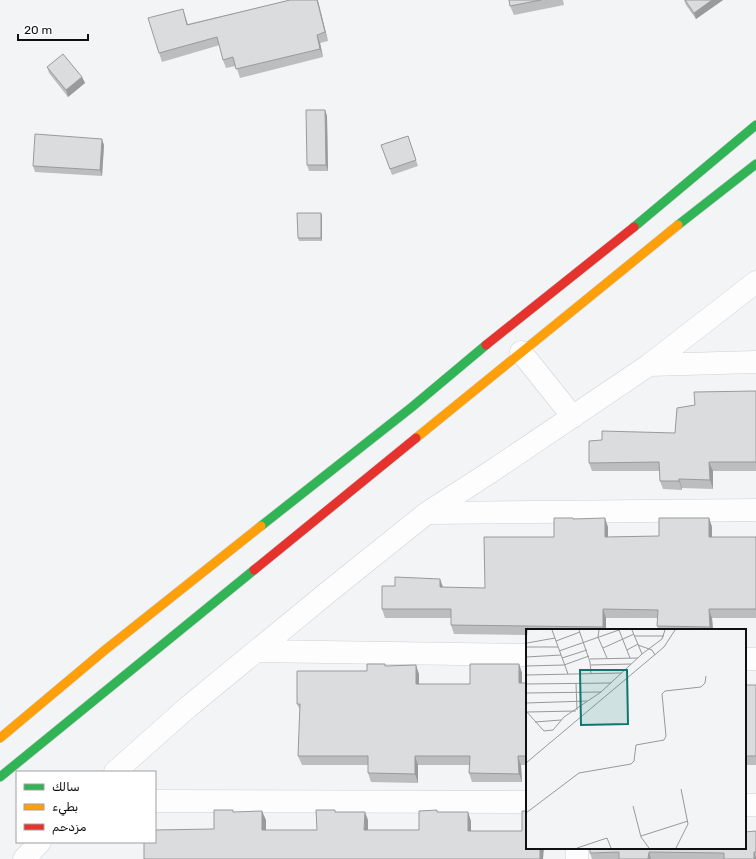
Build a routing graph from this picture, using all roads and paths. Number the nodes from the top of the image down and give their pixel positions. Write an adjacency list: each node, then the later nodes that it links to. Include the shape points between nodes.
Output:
1 (756, 125): 12 (highway, via 637,225 111,646)
2 (756, 164): 4 (highway)
3 (756, 282): 6 (street)
4 (521, 352): 7 (street); 14 (highway)
5 (756, 362): 6 (street)
6 (649, 365): 7 (street)
7 (573, 416): 9 (street)
8 (756, 510): 9 (street)
9 (427, 513): 10 (street)
10 (257, 651): 11 (street); 13 (street)
11 (526, 655)
12 (0, 738)
13 (116, 771)
14 (0, 777)
15 (156, 801): 16 (street)
16 (526, 802)
17 (39, 843): 18 (street)
18 (24, 859)

